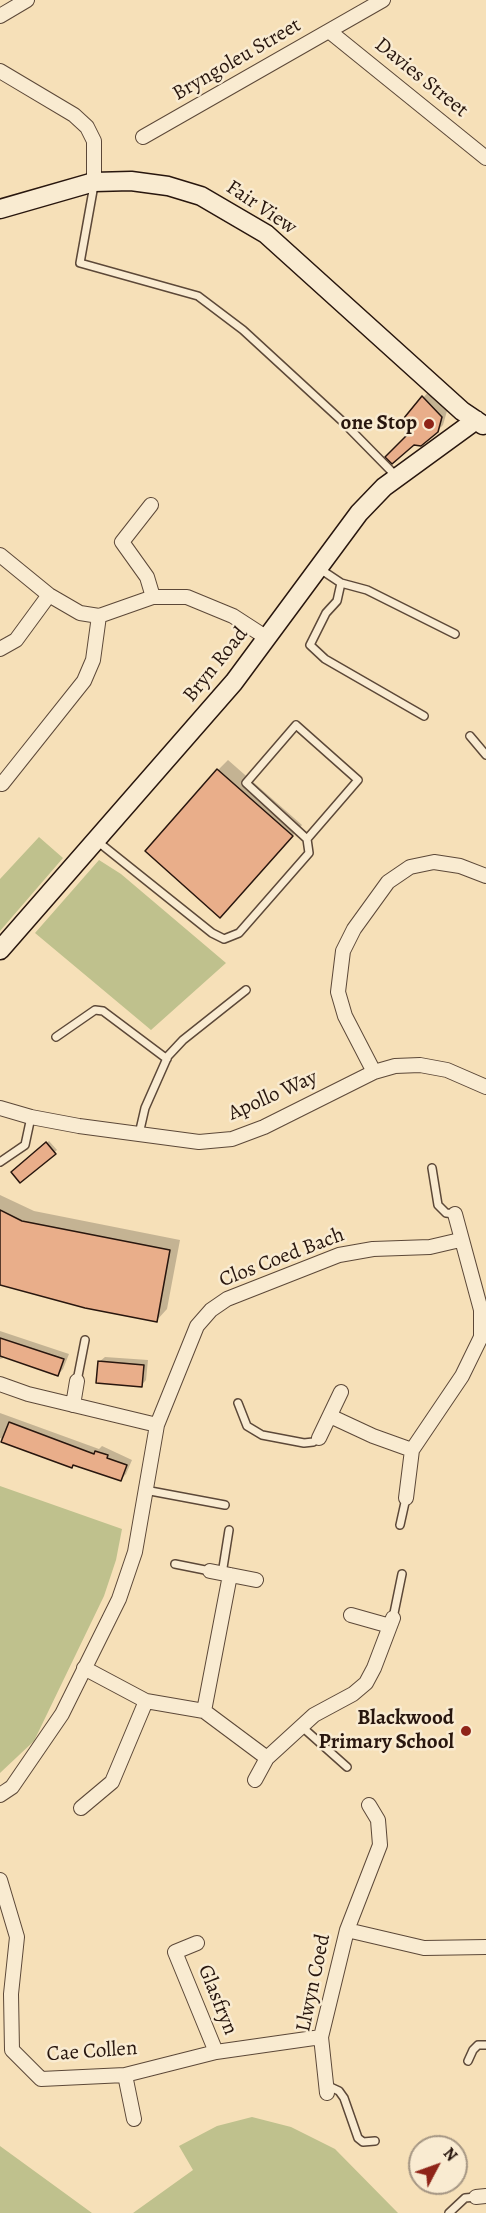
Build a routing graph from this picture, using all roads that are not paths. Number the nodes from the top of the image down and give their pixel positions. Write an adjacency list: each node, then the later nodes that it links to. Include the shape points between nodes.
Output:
1 (27, 0): 3 (street)
2 (383, 0): 4 (street, Bryngoleu Street)
3 (0, 16)
4 (330, 31): 6 (street, Bryngoleu Street); 7 (street, Davies Street)
5 (0, 71): 8 (street, via 74,115 87,127 94,141)
6 (143, 137)
7 (486, 158)
8 (94, 182): 9 (street, Fair View); 10 (street, Fair View, via 168,186 201,196 236,214 266,234 462,411); 11 (lane, via 80,263 198,296 251,338)
9 (0, 209)
10 (481, 423): 11 (street, Bryn Road)
11 (397, 477): 14 (street, Bryn Road, via 359,513)
12 (151, 505): 17 (street, via 122,542 147,577)
13 (0, 555): 16 (street)
14 (318, 567): 15 (lane); 20 (street, Bryn Road)
15 (341, 583): 19 (lane, via 367,590); 22 (lane, via 337,601 310,645 325,659)
16 (49, 595): 18 (street, via 80,614); 21 (street, via 16,640)
17 (153, 597): 18 (street); 20 (street, via 194,599 233,616)
18 (99, 616): 25 (street, via 93,660 84,681)
19 (455, 634)
20 (267, 638): 27 (street, Bryn Road, via 234,682)
21 (0, 649)
22 (424, 716)
23 (471, 736): 24 (lane)
24 (486, 755)
25 (2, 784)
26 (308, 839): 26 (lane, via 358,780 296,725 246,783); 27 (lane, via 309,853 242,930 224,939)
27 (96, 840): 29 (street, Bryn Road)
28 (486, 876): 33 (street, via 434,862 410,867 388,882 354,928 343,951 338,992 345,1016)
29 (0, 950)
30 (246, 990): 32 (lane, via 183,1040)
31 (56, 1037): 32 (lane, via 94,1010 103,1011)
32 (167, 1059): 37 (lane, via 145,1108)
33 (374, 1072): 34 (street, Apollo Way, via 420,1065 447,1070); 37 (street, Apollo Way, via 232,1139 199,1142)
34 (486, 1087)
35 (0, 1108): 36 (street, Apollo Way)
36 (31, 1118): 37 (street, Apollo Way); 38 (lane, via 25,1145)
37 (139, 1134)
38 (0, 1162)
39 (432, 1168): 40 (lane, via 438,1205 446,1213)
40 (455, 1214): 41 (street)
41 (460, 1239): 49 (street, Clos Coed Bach, via 430,1247 339,1255 227,1299 197,1326); 51 (street, via 481,1310 481,1337 462,1376)
42 (85, 1340): 43 (lane)
43 (77, 1381): 47 (street)
44 (0, 1384): 47 (street)
45 (341, 1392): 48 (street)
46 (238, 1403): 50 (lane, via 247,1426 262,1435 304,1443)
47 (73, 1405): 49 (street)
48 (330, 1416): 50 (street); 51 (street)
49 (157, 1425): 52 (street, Clos Coed Bach)
50 (319, 1438)
51 (412, 1450): 53 (street)
52 (145, 1490): 54 (lane); 63 (street, Clos Coed Bach, via 135,1552 119,1599)
53 (406, 1498): 55 (lane)
54 (225, 1504)
55 (400, 1525)
56 (229, 1530): 58 (lane)
57 (175, 1564): 58 (lane)
58 (221, 1573): 60 (street); 65 (street)
59 (402, 1574): 62 (lane)
60 (256, 1580)
61 (351, 1615): 62 (street)
62 (391, 1622): 66 (street, via 366,1683)
63 (84, 1668): 64 (street); 70 (street, Clos Coed Bach, via 62,1714 12,1787)
64 (146, 1701): 65 (street); 72 (street, via 112,1782)
65 (204, 1711): 67 (street)
66 (301, 1726): 67 (street); 68 (lane)
67 (267, 1758): 69 (street)
68 (347, 1767)
69 (255, 1780)
70 (0, 1795)
71 (369, 1805): 74 (street, Llwyn Coed, via 378,1820 380,1845)
72 (81, 1808)
73 (0, 1880): 81 (street, Cae Collen, via 17,1937 11,1994 12,2050 41,2079)
74 (347, 1930): 76 (street, via 424,1948); 77 (street, Llwyn Coed)
75 (197, 1943): 79 (street, Glasfryn, via 175,1952)
76 (486, 1947)
77 (321, 2037): 79 (street, Cae Collen); 82 (street, Llwyn Coed)
78 (486, 2044): 80 (lane, via 472,2050)
79 (216, 2052): 81 (street, Cae Collen)
80 (468, 2061)
81 (125, 2075): 83 (street)
82 (327, 2089): 84 (lane, via 339,2091 344,2098 358,2138 363,2142)
83 (134, 2119)
84 (375, 2141)
85 (481, 2196): 86 (lane, via 465,2198)
86 (448, 2213)

